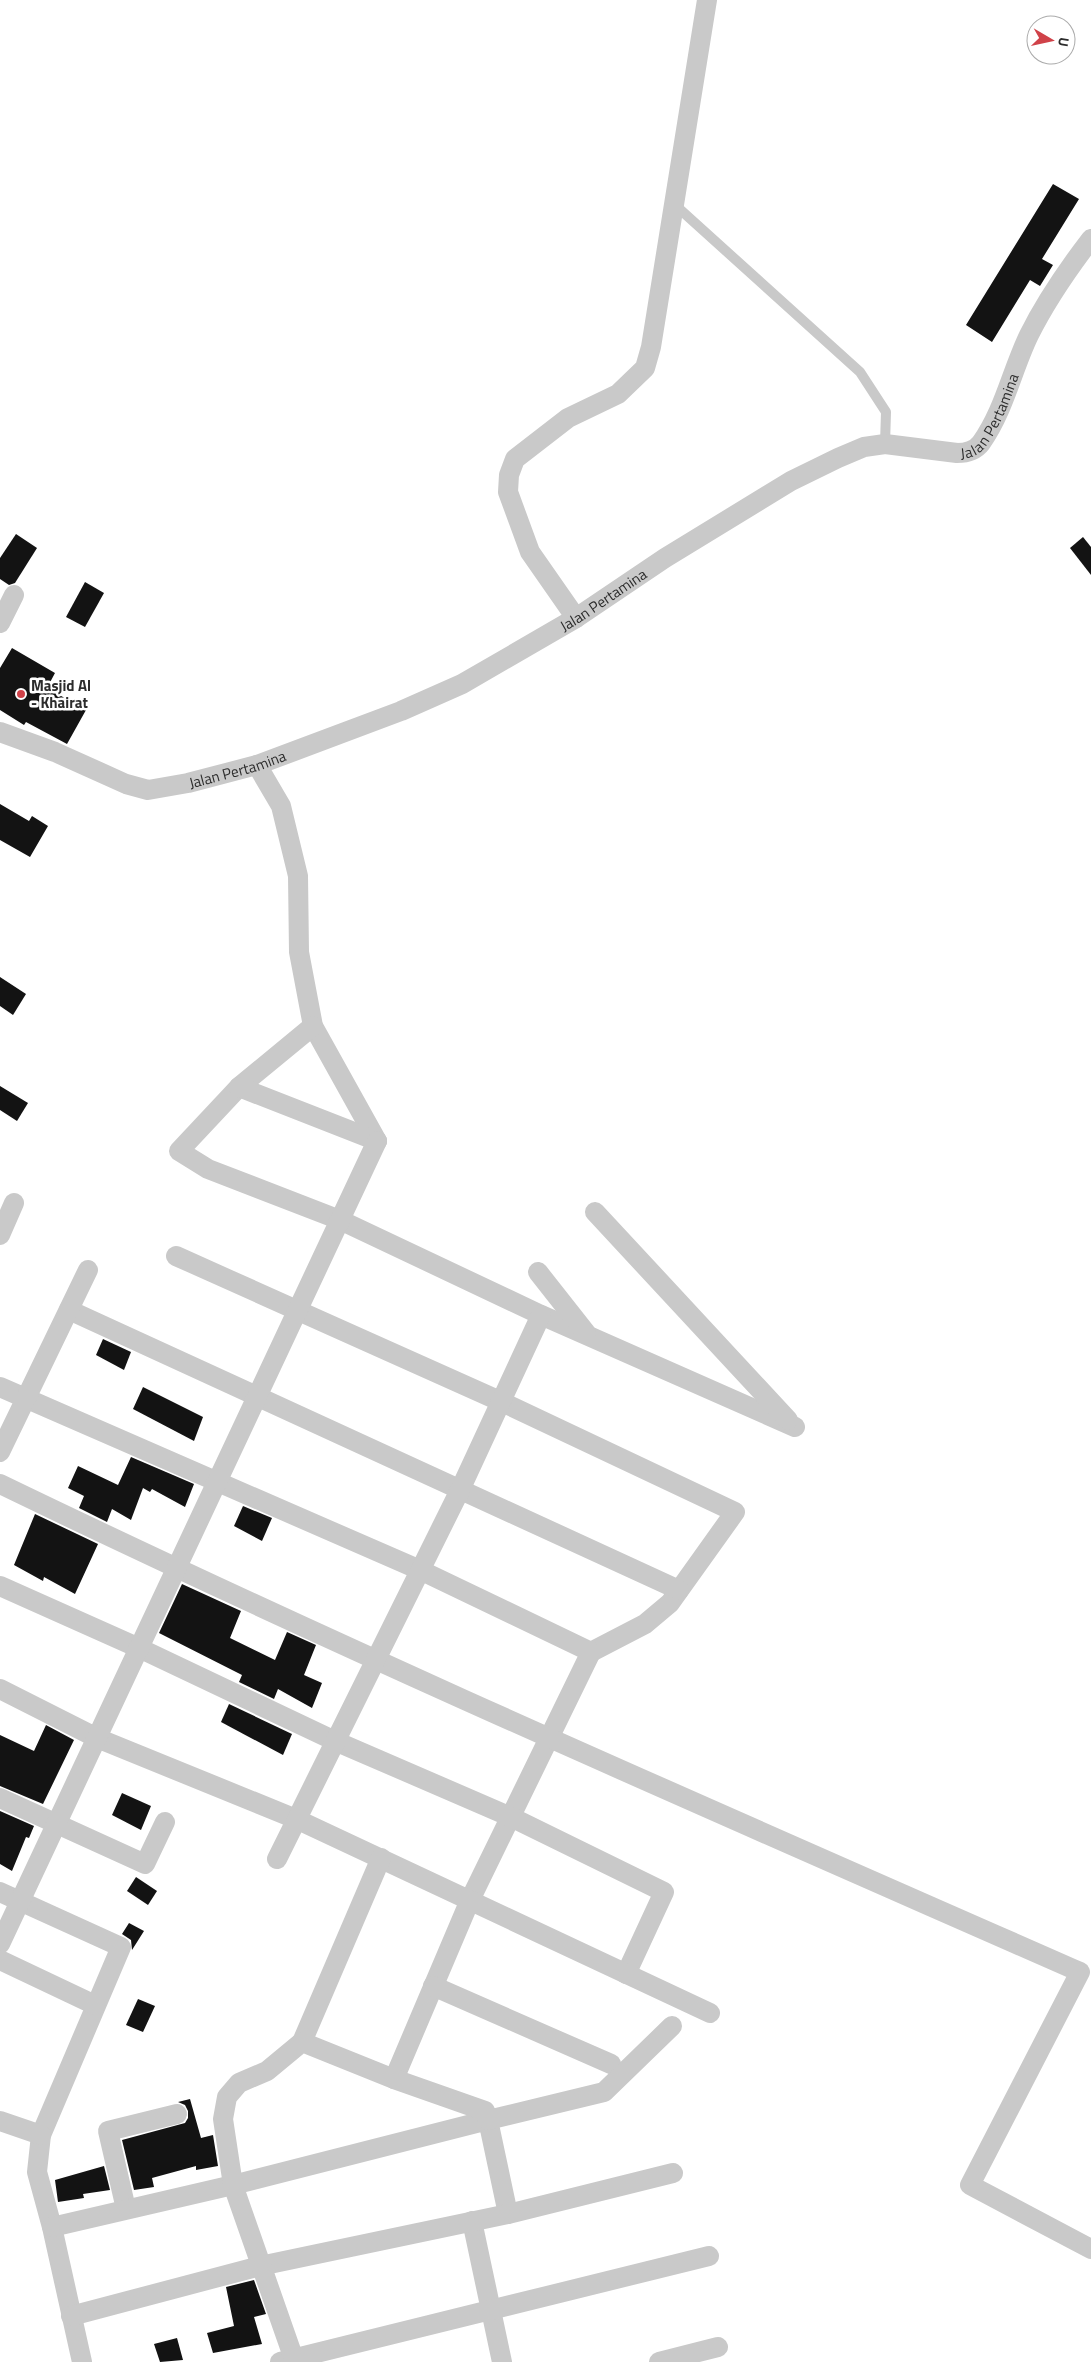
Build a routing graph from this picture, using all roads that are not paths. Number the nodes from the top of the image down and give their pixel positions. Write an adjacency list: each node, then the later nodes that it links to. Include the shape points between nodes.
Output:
1 (707, 0): 2 (street)
2 (674, 204): 4 (lane, via 860,372 886,412); 6 (street, via 645,368 618,394 568,418 514,459 508,475 508,492 530,552)
3 (1091, 239): 4 (street, Jalan Pertamina, via 1068,269 1029,335 998,410 979,445 965,453)
4 (884, 444): 6 (street, Jalan Pertamina, via 864,448 791,481 665,558)
5 (14, 594): 7 (street)
6 (576, 618): 9 (street, Jalan Pertamina, via 462,684 401,711)
7 (0, 623)
8 (0, 732): 9 (street, Jalan Pertamina, via 148,790 188,784)
9 (257, 765): 10 (street, via 281,806 298,876 299,952)
10 (313, 1026): 11 (street); 12 (street)
11 (239, 1088): 12 (street); 15 (street, via 179,1151 208,1169)
12 (377, 1141): 15 (street)
13 (14, 1202): 16 (street)
14 (595, 1212): 23 (street, via 795,1427)
15 (340, 1220): 21 (street); 22 (street)
16 (0, 1235)
17 (176, 1256): 21 (street)
18 (88, 1270): 20 (street)
19 (538, 1272): 23 (street)
20 (69, 1310): 25 (street); 26 (street)
21 (297, 1312): 25 (street); 27 (street)
22 (541, 1315): 23 (street); 27 (street)
23 (588, 1336)
24 (0, 1387): 26 (street)
25 (257, 1396): 29 (street); 31 (street)
26 (25, 1399): 28 (street); 29 (street)
27 (502, 1402): 31 (street); 35 (street, via 735,1512)
28 (0, 1452)
29 (217, 1482): 32 (street); 33 (street)
30 (0, 1484): 32 (street)
31 (460, 1490): 33 (street); 35 (street)
32 (177, 1570): 36 (street); 38 (street)
33 (420, 1570): 37 (street); 38 (street)
34 (0, 1586): 36 (street)
35 (679, 1590): 37 (street, via 670,1603 645,1624)
36 (139, 1648): 40 (street); 42 (street)
37 (591, 1652): 41 (street)
38 (376, 1658): 41 (street); 42 (street)
39 (0, 1689): 40 (street)
40 (97, 1738): 45 (street); 47 (street)
41 (549, 1738): 44 (street); 73 (street, via 1080,1972 970,2185)
42 (335, 1741): 44 (street); 45 (street)
43 (0, 1798): 47 (street)
44 (511, 1817): 51 (street); 55 (street, via 664,1892)
45 (296, 1819): 48 (street); 49 (street)
46 (165, 1822): 47 (street, via 144,1864)
47 (57, 1823): 52 (street)
48 (381, 1858): 51 (street); 60 (street)
49 (277, 1859)
50 (0, 1892): 52 (street)
51 (470, 1900): 55 (street); 56 (street)
52 (20, 1902): 53 (street); 57 (street, via 121,1947)
53 (0, 1944)
54 (0, 1960): 57 (street)
55 (626, 1974): 58 (street)
56 (433, 1986): 61 (street); 62 (street)
57 (95, 2005): 66 (street)
58 (710, 2013)
59 (672, 2026): 64 (street, via 604,2092)
60 (302, 2042): 62 (street); 68 (street, via 267,2071 239,2083 226,2097 223,2119)
61 (611, 2064)
62 (394, 2079): 64 (street, via 485,2111)
63 (177, 2114): 69 (street, via 108,2131)
64 (488, 2120): 68 (street); 70 (street)
65 (0, 2121): 66 (street)
66 (41, 2135): 72 (street, via 37,2172)
67 (673, 2173): 70 (street)
68 (233, 2185): 69 (street); 75 (street)
69 (126, 2209): 72 (street)
70 (508, 2214): 71 (street)
71 (472, 2221): 75 (street); 76 (street)
72 (52, 2227): 77 (street)
73 (1091, 2249)
74 (709, 2256): 76 (street)
75 (260, 2266): 77 (street); 79 (street)
76 (491, 2311): 79 (street); 81 (street)
77 (71, 2316): 80 (street)
78 (718, 2347): 82 (street)
79 (290, 2361)
80 (82, 2362)
81 (502, 2362)
82 (659, 2362)

